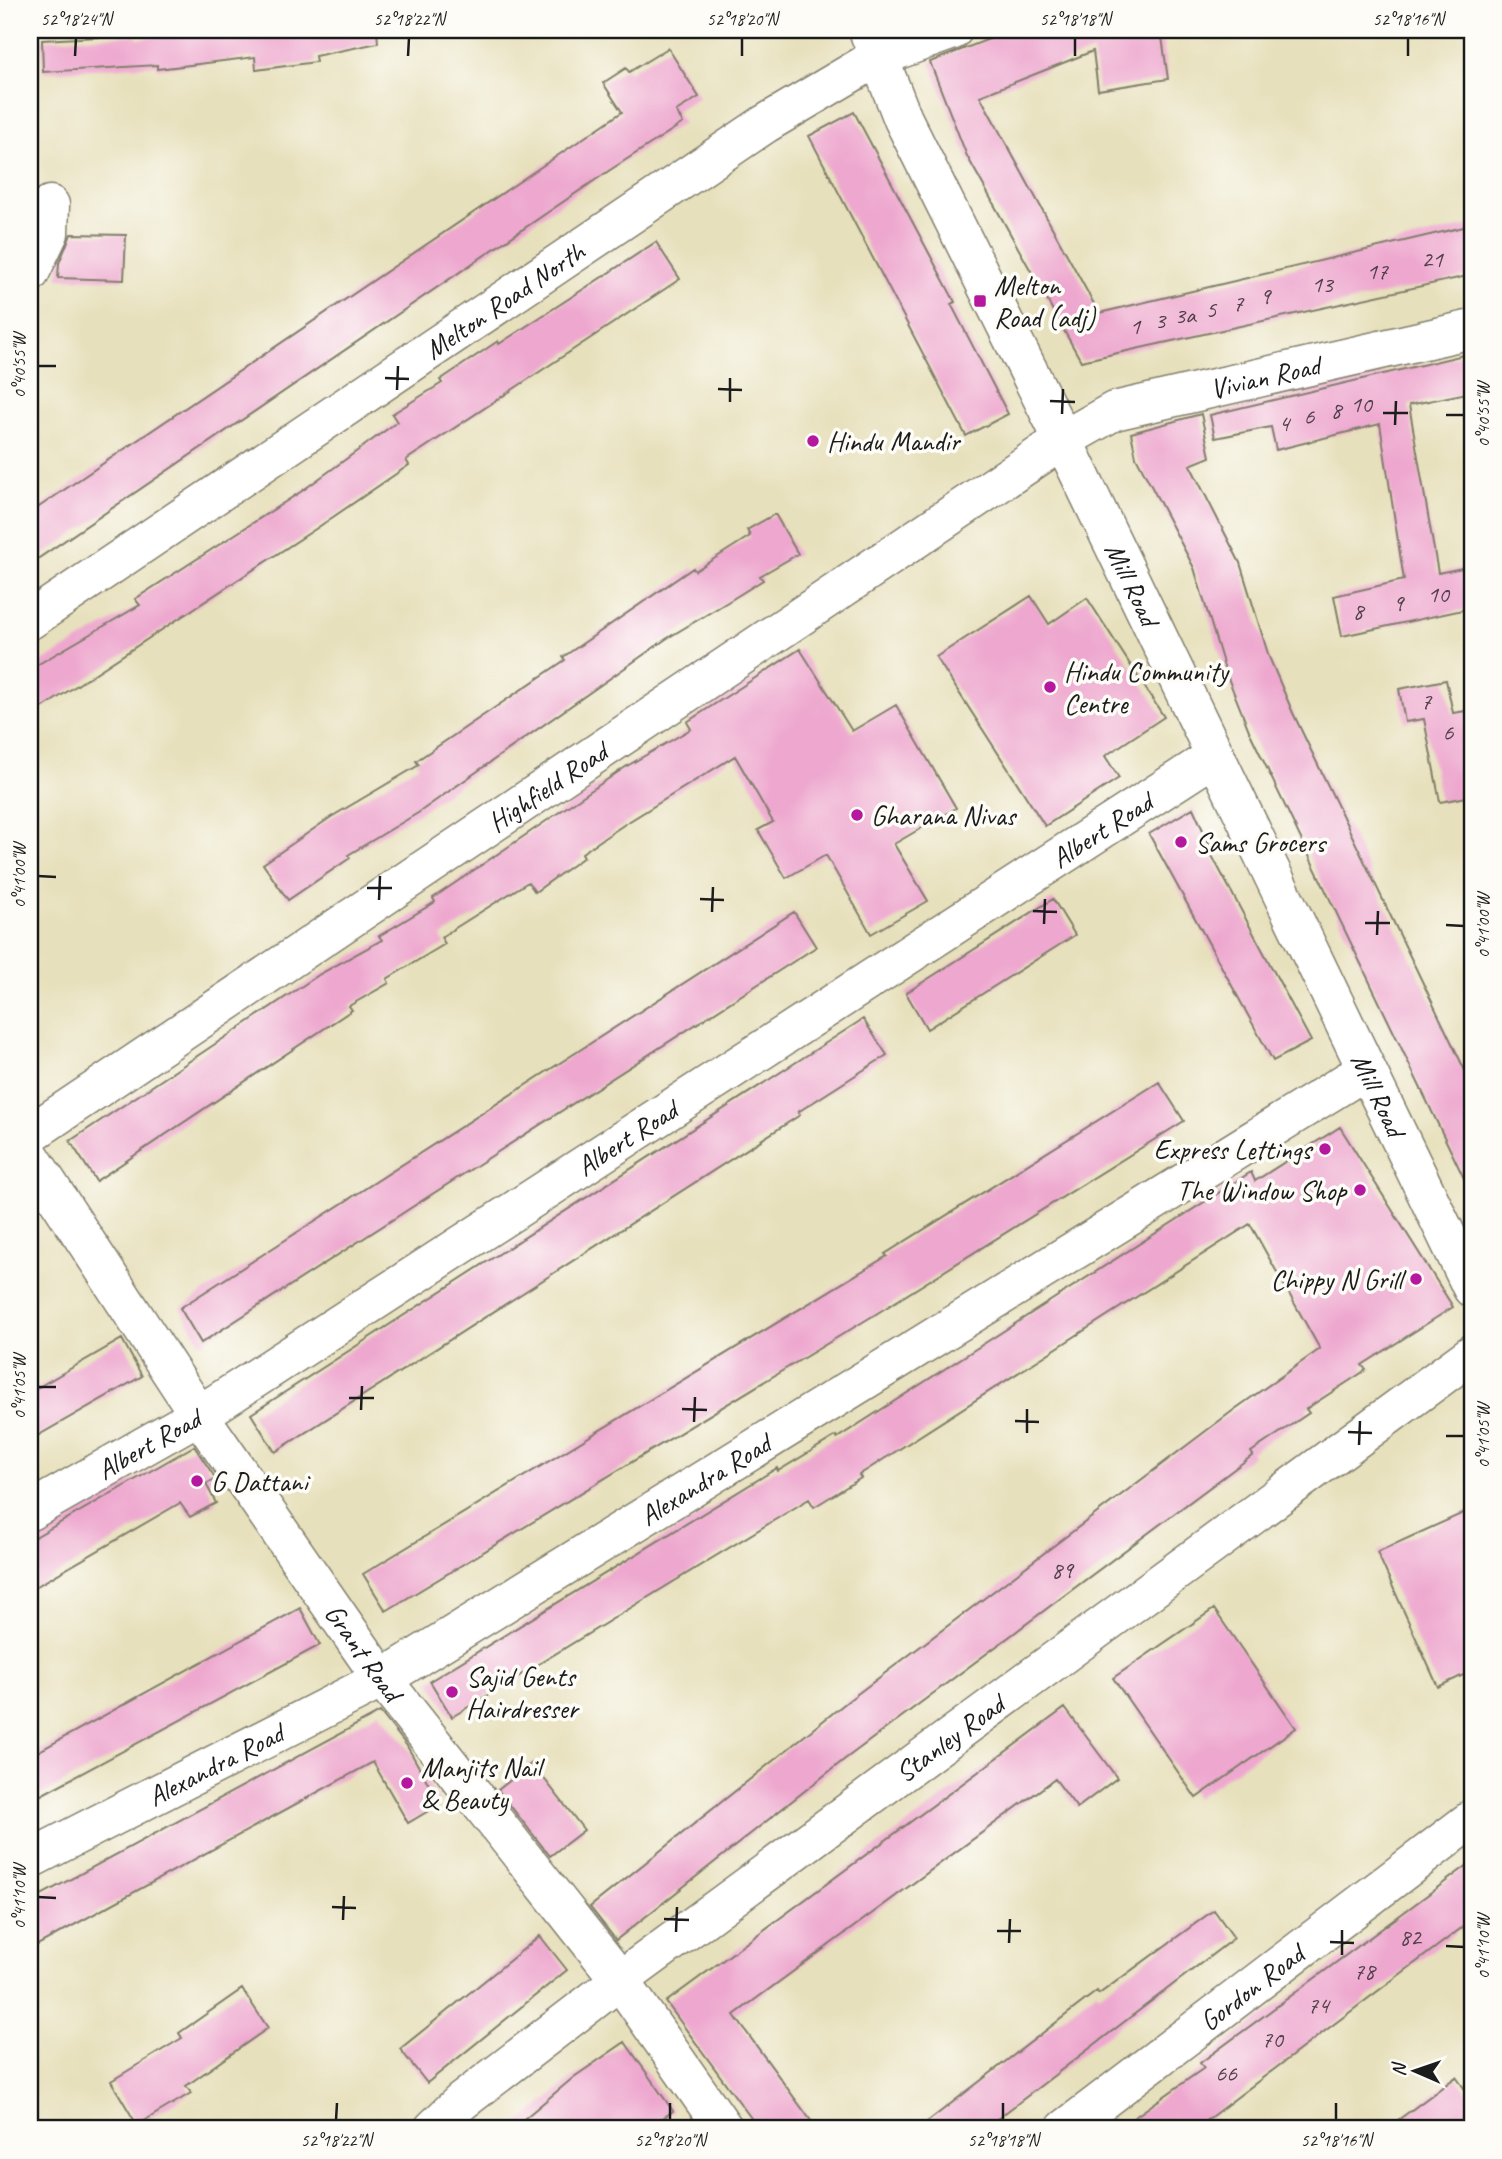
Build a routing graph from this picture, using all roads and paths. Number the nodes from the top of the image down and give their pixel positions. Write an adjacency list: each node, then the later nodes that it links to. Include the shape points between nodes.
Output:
1 (953, 30): 2 (street, Melton Road North)
2 (873, 44): 6 (street, Mill Road, via 904,119); 7 (street, Melton Road North, via 765,124)
3 (50, 205): 4 (street, via 49,233)
4 (30, 273)
5 (1472, 330): 6 (street, Vivian Road, via 1114,411)
6 (1063, 439): 8 (street, Mill Road); 10 (street, Highfield Road)
7 (30, 620)
8 (1215, 756): 9 (street, Mill Road); 14 (street, Albert Road)
9 (1366, 1070): 12 (street, Mill Road); 16 (street, Alexandra Road)
10 (30, 1134)
11 (30, 1156): 14 (street, Grant Road)
12 (1472, 1288)
13 (1472, 1354): 19 (street, Stanley Road)
14 (199, 1415): 15 (street, Albert Road); 16 (street, Grant Road)
15 (30, 1511)
16 (383, 1679): 18 (street, Alexandra Road); 19 (street, Grant Road)
17 (1472, 1819): 22 (street, Gordon Road)
18 (30, 1859)
19 (620, 1980): 20 (street, Stanley Road, via 461,2102); 21 (street, Grant Road)
20 (433, 2129)
21 (724, 2129)
22 (1065, 2129)

